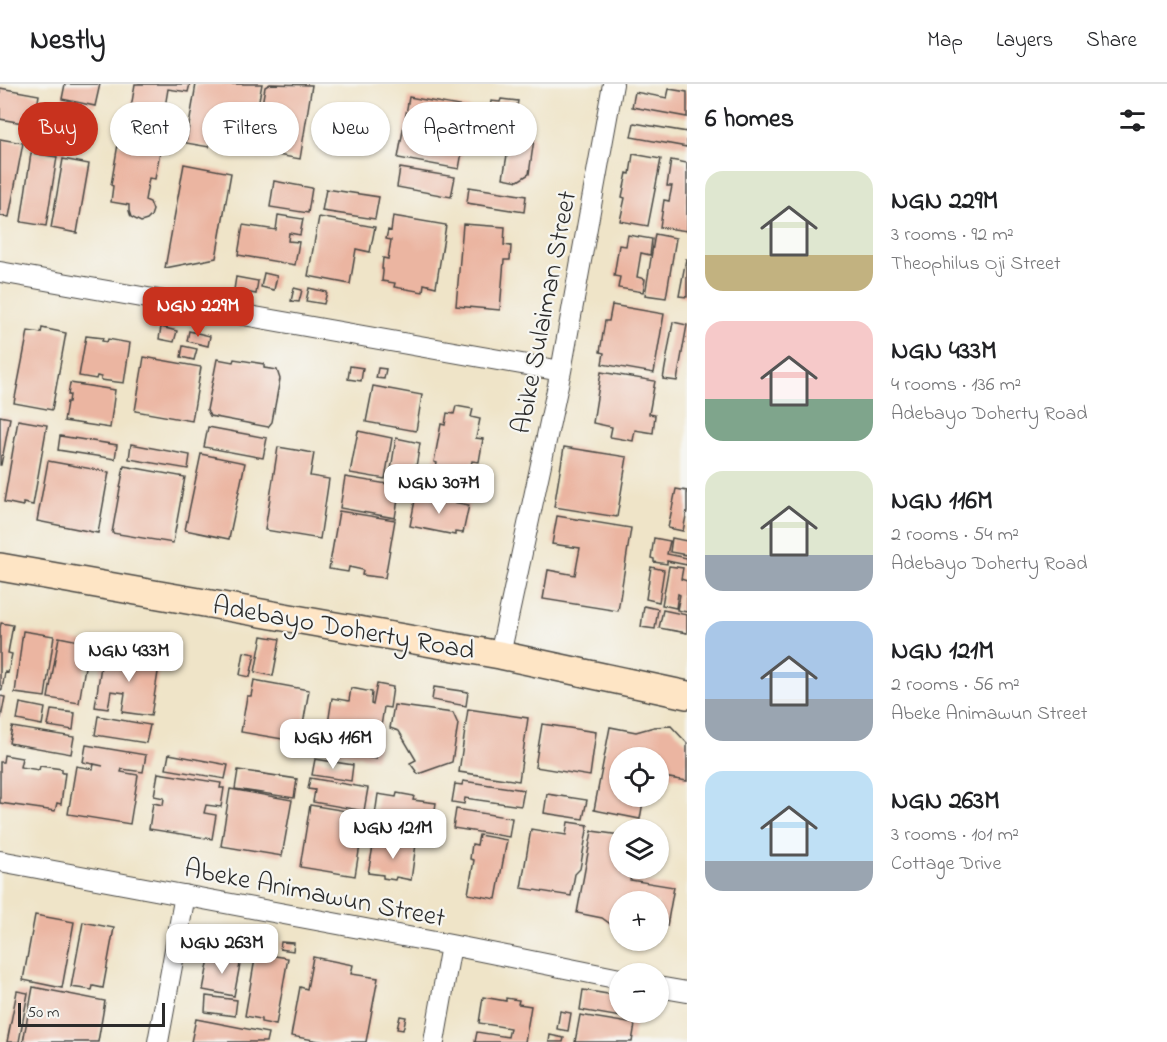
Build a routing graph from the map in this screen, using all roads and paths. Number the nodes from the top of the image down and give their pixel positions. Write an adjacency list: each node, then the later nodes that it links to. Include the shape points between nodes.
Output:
1 (607, 85): 3 (street, Abike Sulaiman Street)
2 (0, 272): 3 (street)
3 (561, 371): 5 (street, Abike Sulaiman Street)
4 (0, 567): 5 (street, Adebayo Doherty Road)
5 (500, 655): 6 (street, Adebayo Doherty Road)
6 (687, 695)
7 (0, 861): 8 (street, Abeke Animawun Street)
8 (185, 895): 9 (street, Abeke Animawun Street); 13 (street)
9 (451, 945): 10 (street, Abeke Animawun Street); 14 (street)
10 (609, 977)
11 (669, 989): 12 (street)
12 (687, 993)
13 (158, 1042)
14 (434, 1042)

